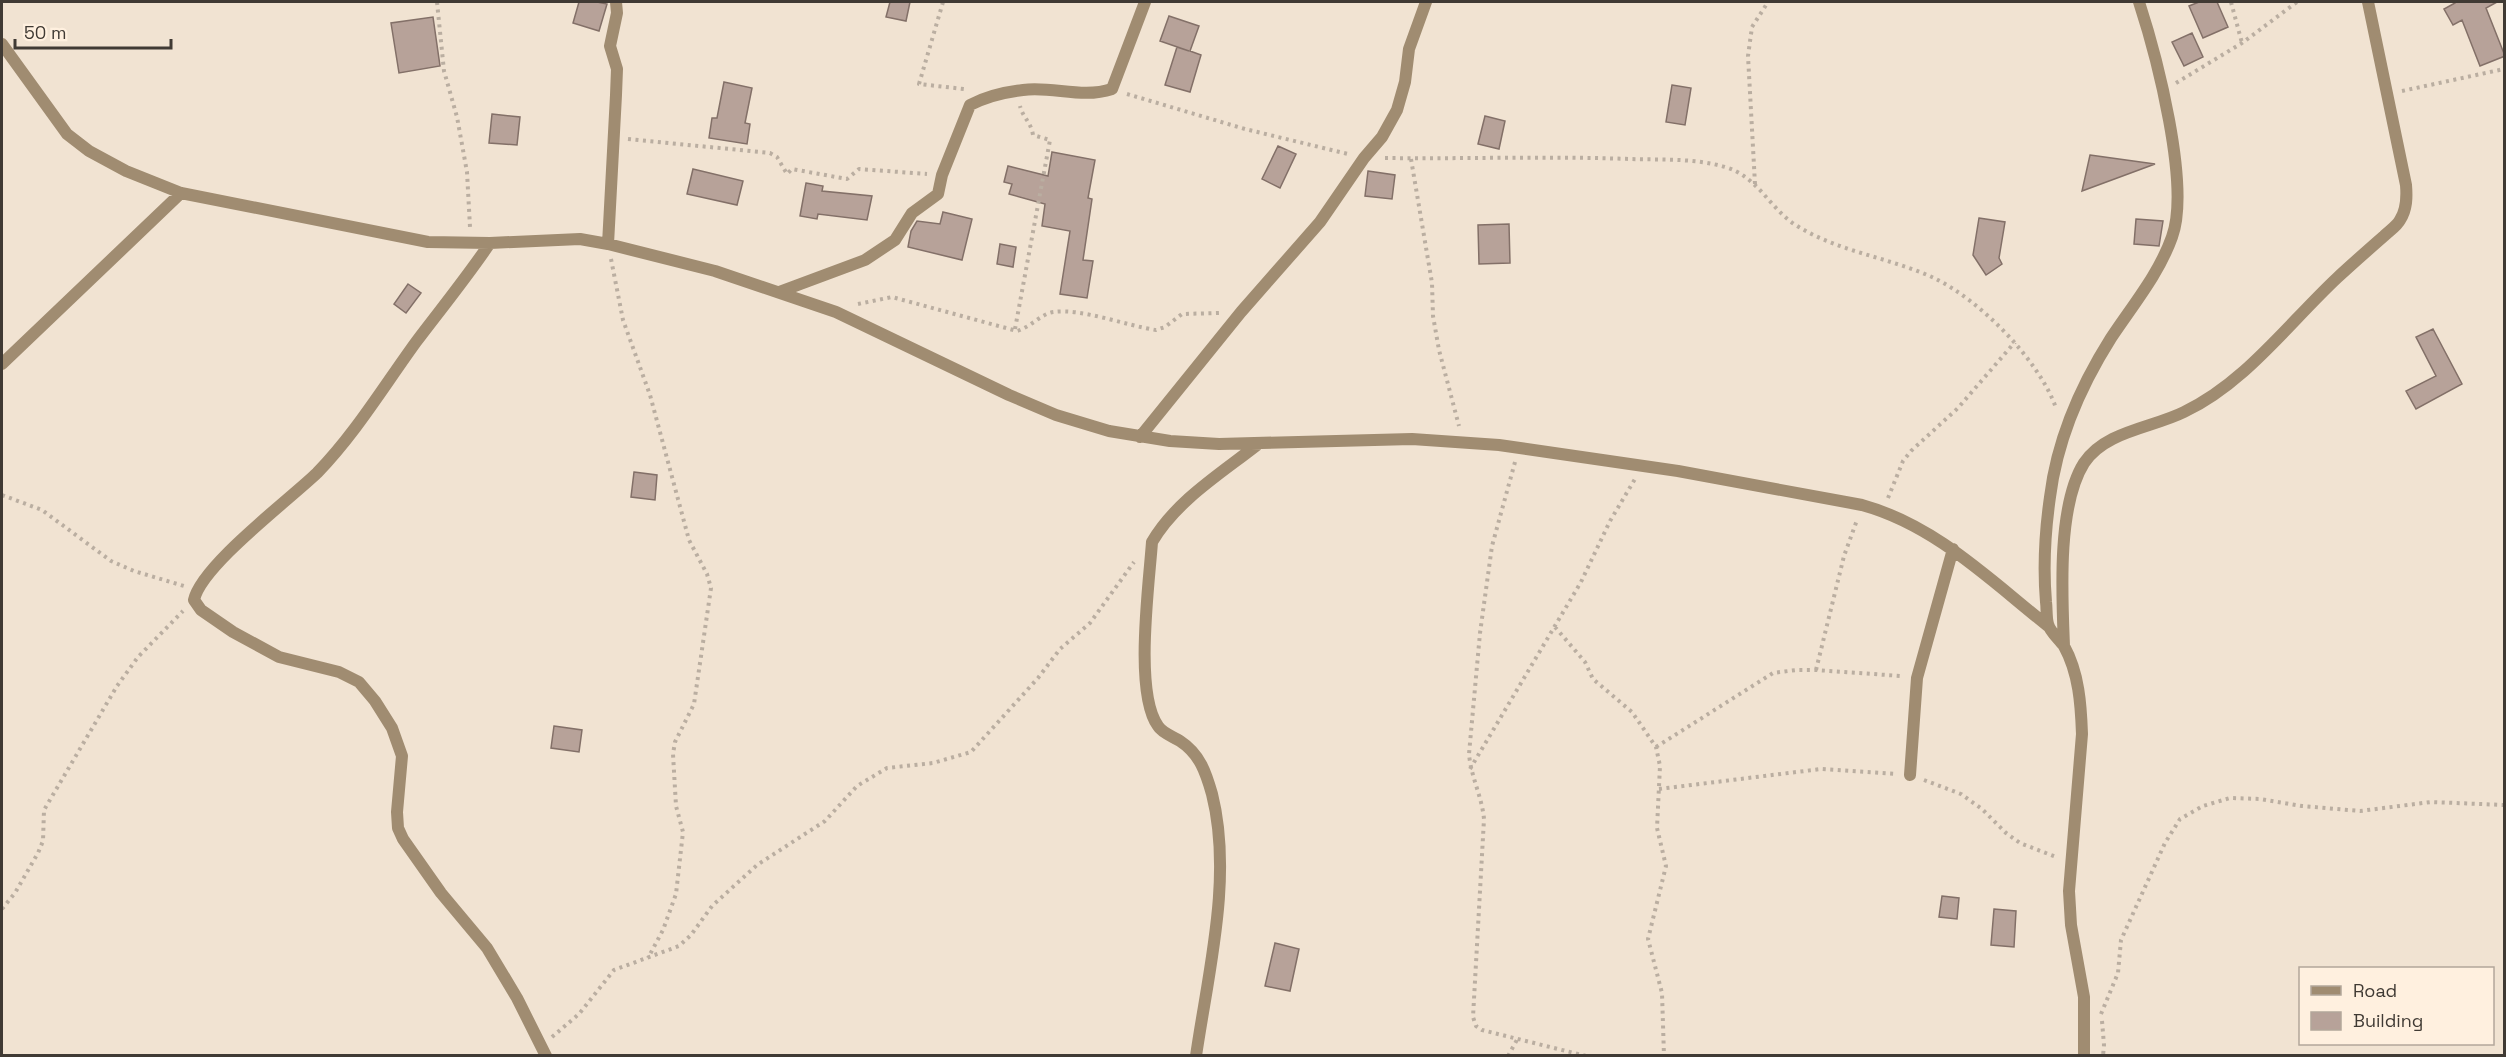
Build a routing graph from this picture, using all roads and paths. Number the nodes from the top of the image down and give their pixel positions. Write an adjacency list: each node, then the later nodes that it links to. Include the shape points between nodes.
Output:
1 (437, 2): 25 (path, via 444,71 467,172)
2 (616, 2): 19 (street, via 610,46 616,69)
3 (943, 2): 14 (path, via 919,84)
4 (1145, 2): 15 (street)
5 (1426, 2): 20 (street, via 1409,49 1397,110)
6 (1768, 2): 23 (path, via 1752,27 1748,56)
7 (2139, 2): 16 (street)
8 (2231, 2): 12 (path)
9 (2297, 2): 12 (path)
10 (2368, 2): 18 (street)
11 (2, 44): 24 (street, via 67,134 88,151 126,171)
12 (2242, 44): 16 (path)
13 (2505, 69): 18 (path)
14 (967, 89)
15 (1112, 89): 17 (street, via 1097,94); 20 (path, via 1245,129)
16 (2163, 91): 34 (street, via 2176,171 2174,235 2091,371)
17 (1017, 92): 22 (street, via 988,96 970,105); 31 (path, via 1033,135 1050,140)
18 (2387, 94): 48 (street, via 2406,185 2407,204 2400,221 2226,385 2184,412 2095,450 2072,490 2062,555)
19 (613, 137): 22 (path, via 770,153 787,174 792,169 847,178 859,170); 27 (street)
20 (1364, 158): 21 (path); 30 (street, via 1320,222)
21 (1411, 159): 23 (path, via 1557,156 1695,161 1726,167); 36 (path, via 1439,350)
22 (942, 175): 28 (street, via 938,194 912,213 895,240 865,260)
23 (1755, 185): 32 (path, via 1793,223 1856,252 1935,279 1982,312)
24 (181, 193): 25 (street, via 428,242); 33 (street)
25 (471, 243): 26 (street)
26 (490, 243): 27 (street, via 580,239); 45 (street, via 361,421 317,472 247,536)
27 (608, 244): 28 (street); 58 (path, via 622,320 650,395 689,540 711,588 694,704 673,754 676,806 683,832 676,894)
28 (779, 292): 35 (street, via 861,322 1056,415)
29 (856, 303): 31 (path, via 892,297)
30 (1241, 312): 31 (path, via 1182,314 1156,330 1057,311 1028,328); 35 (street)
31 (1015, 329)
32 (2015, 342): 34 (path, via 2050,392); 42 (path, via 1958,408 1903,461)
33 (2, 364)
34 (2064, 431): 46 (street, via 2046,537)
35 (1140, 437): 37 (street)
36 (1463, 443): 37 (street, via 1412,439); 38 (street)
37 (1257, 445): 43 (street, via 1182,505)
38 (1519, 448): 39 (street); 52 (path, via 1492,546 1485,588)
39 (1643, 465): 41 (street); 47 (path)
40 (2, 495): 45 (path, via 42,510 111,561)
41 (1862, 505): 42 (street); 49 (path, via 1844,556)
42 (1883, 511): 44 (street)
43 (1152, 542): 58 (path, via 1124,573 1090,623 1060,650 971,752 876,773 857,786 825,821 757,865 712,906 679,946); 62 (street, via 1145,663 1149,706 1158,728 1187,746 1204,765 1219,842 1219,902)
44 (1953, 549): 46 (street); 50 (street)
45 (195, 595): 57 (path, via 117,686 44,810 39,853); 61 (street, via 201,610 232,632 279,657 339,672 359,682 375,701 392,728 402,756 398,828 403,839 487,948)
46 (2048, 626): 48 (street)
47 (1555, 627): 51 (path, via 1585,662 1593,679 1632,712); 52 (path)
48 (2064, 647): 56 (street, via 2079,689 2082,734)
49 (1816, 670): 50 (path); 51 (path, via 1773,674)
50 (1917, 678): 53 (street)
51 (1656, 747): 54 (path)
52 (1470, 769): 60 (path, via 1484,819 1473,1017 1482,1030)
53 (1910, 775): 54 (path, via 1821,769); 56 (path, via 1961,794 2020,843)
54 (1659, 789): 65 (path, via 1657,828 1666,866 1648,939 1662,993)
55 (2505, 805): 59 (path, via 2431,802 2360,811 2230,798 2203,806 2180,819 2165,843 2121,940 2118,973)
56 (2070, 862): 66 (street, via 2071,925 2084,997)
57 (2, 909)
58 (648, 958): 61 (path, via 615,970)
59 (2101, 1014)
60 (1518, 1038): 63 (path); 64 (path)
61 (544, 1051)
62 (1196, 1056)
63 (1508, 1056)
64 (1586, 1056)
65 (1664, 1056)
66 (2084, 1056)

